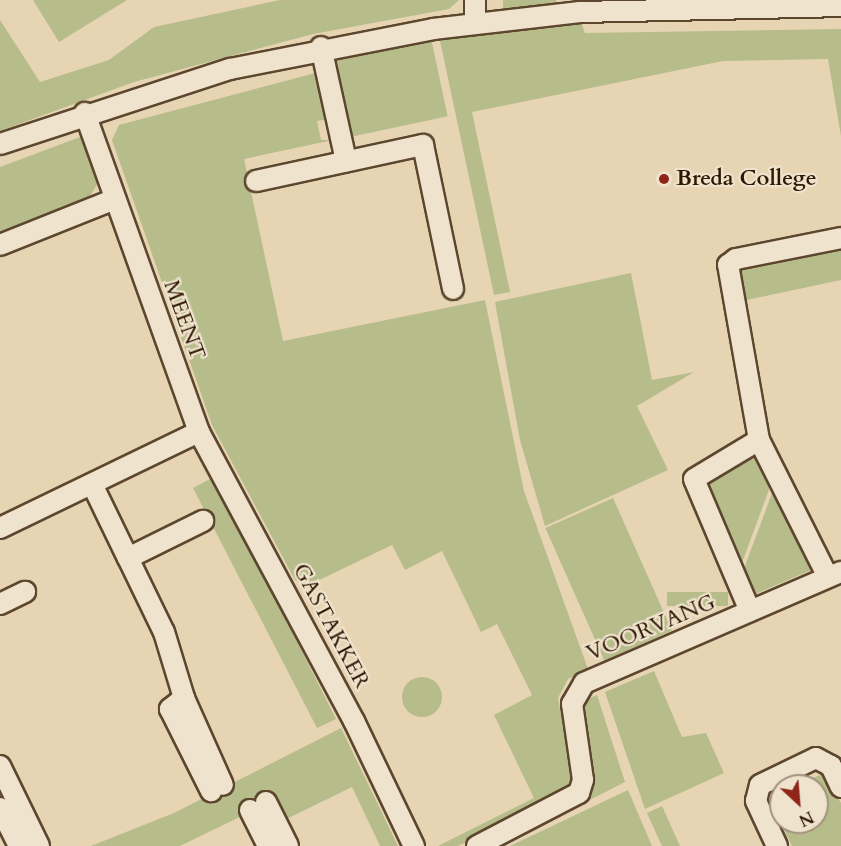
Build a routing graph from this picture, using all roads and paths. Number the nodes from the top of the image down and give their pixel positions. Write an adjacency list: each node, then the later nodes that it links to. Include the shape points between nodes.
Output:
1 (475, 0): 3 (street)
2 (841, 6): 3 (street, via 580,12)
3 (475, 23): 4 (street)
4 (321, 47): 5 (street); 7 (street)
5 (85, 113): 6 (street); 9 (street, MEENT)
6 (0, 144)
7 (346, 161): 8 (street); 12 (street, via 423,145)
8 (256, 181)
9 (115, 199): 11 (street); 13 (street, MEENT)
10 (841, 238): 14 (street, via 736,259 728,265)
11 (0, 245)
12 (453, 289)
13 (199, 432): 15 (street); 31 (street, GASTAKKER, via 354,721)
14 (759, 440): 19 (street, VOORVANG); 22 (street, VOORVANG, via 694,479)
15 (92, 484): 17 (street); 18 (street)
16 (202, 521): 18 (street)
17 (0, 528)
18 (128, 558): 25 (street, via 164,633)
19 (835, 574): 22 (street, VOORVANG)
20 (25, 592): 21 (street)
21 (0, 604)
22 (750, 611): 32 (street, VOORVANG, via 584,683 572,704 583,780 579,793)
23 (1, 773): 28 (street)
24 (841, 787): 33 (street, via 831,766 816,758 760,785 756,801)
25 (217, 788)
26 (0, 808): 27 (street)
27 (19, 846)
28 (39, 846)
29 (268, 846): 30 (street, via 258,806)
30 (288, 846)
31 (414, 846)
32 (477, 846)
33 (777, 846)

